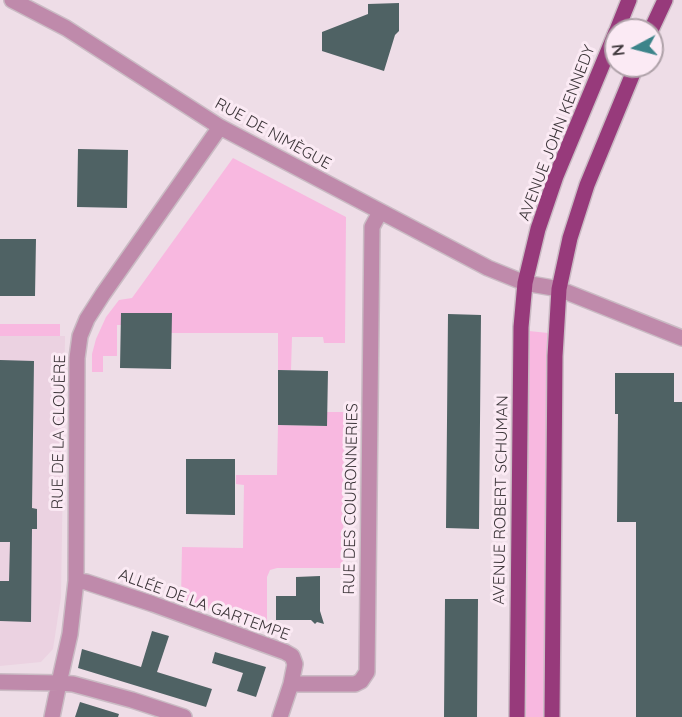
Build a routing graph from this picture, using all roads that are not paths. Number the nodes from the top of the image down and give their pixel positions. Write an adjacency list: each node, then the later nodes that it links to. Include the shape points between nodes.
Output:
1 (12, 0): 8 (street, RUE DE NIMÈGUE, via 66,28)
2 (629, 0): 4 (main road, AVENUE JOHN KENNEDY)
3 (665, 0): 5 (main road)
4 (621, 18)
5 (657, 18)
6 (604, 60): 10 (main road, AVENUE JOHN KENNEDY, via 556,176)
7 (631, 78): 11 (main road, via 587,185)
8 (220, 127): 9 (street, RUE DE NIMÈGUE); 13 (street, RUE DE LA CLOUÈRE, via 103,294 80,336)
9 (380, 212): 10 (street, RUE DE NIMÈGUE); 16 (street, RUE DES COURONNERIES, via 372,227 367,672 355,684)
10 (525, 283): 11 (street, RUE DE NIMÈGUE); 20 (main road, AVENUE ROBERT SCHUMAN, via 520,333)
11 (559, 289): 12 (street, RUE DE NIMÈGUE); 21 (main road)
12 (682, 338)
13 (76, 581): 15 (street, RUE DE LA CLOUÈRE); 16 (street, ALLÉE DE LA GARTEMPE, via 285,652 295,664)
14 (0, 682): 15 (street)
15 (59, 683): 17 (street, RUE DE LA CLOUÈRE); 18 (street, via 93,689)
16 (291, 684): 19 (street)
17 (52, 717)
18 (184, 717)
19 (280, 717)
20 (517, 717)
21 (552, 717)

